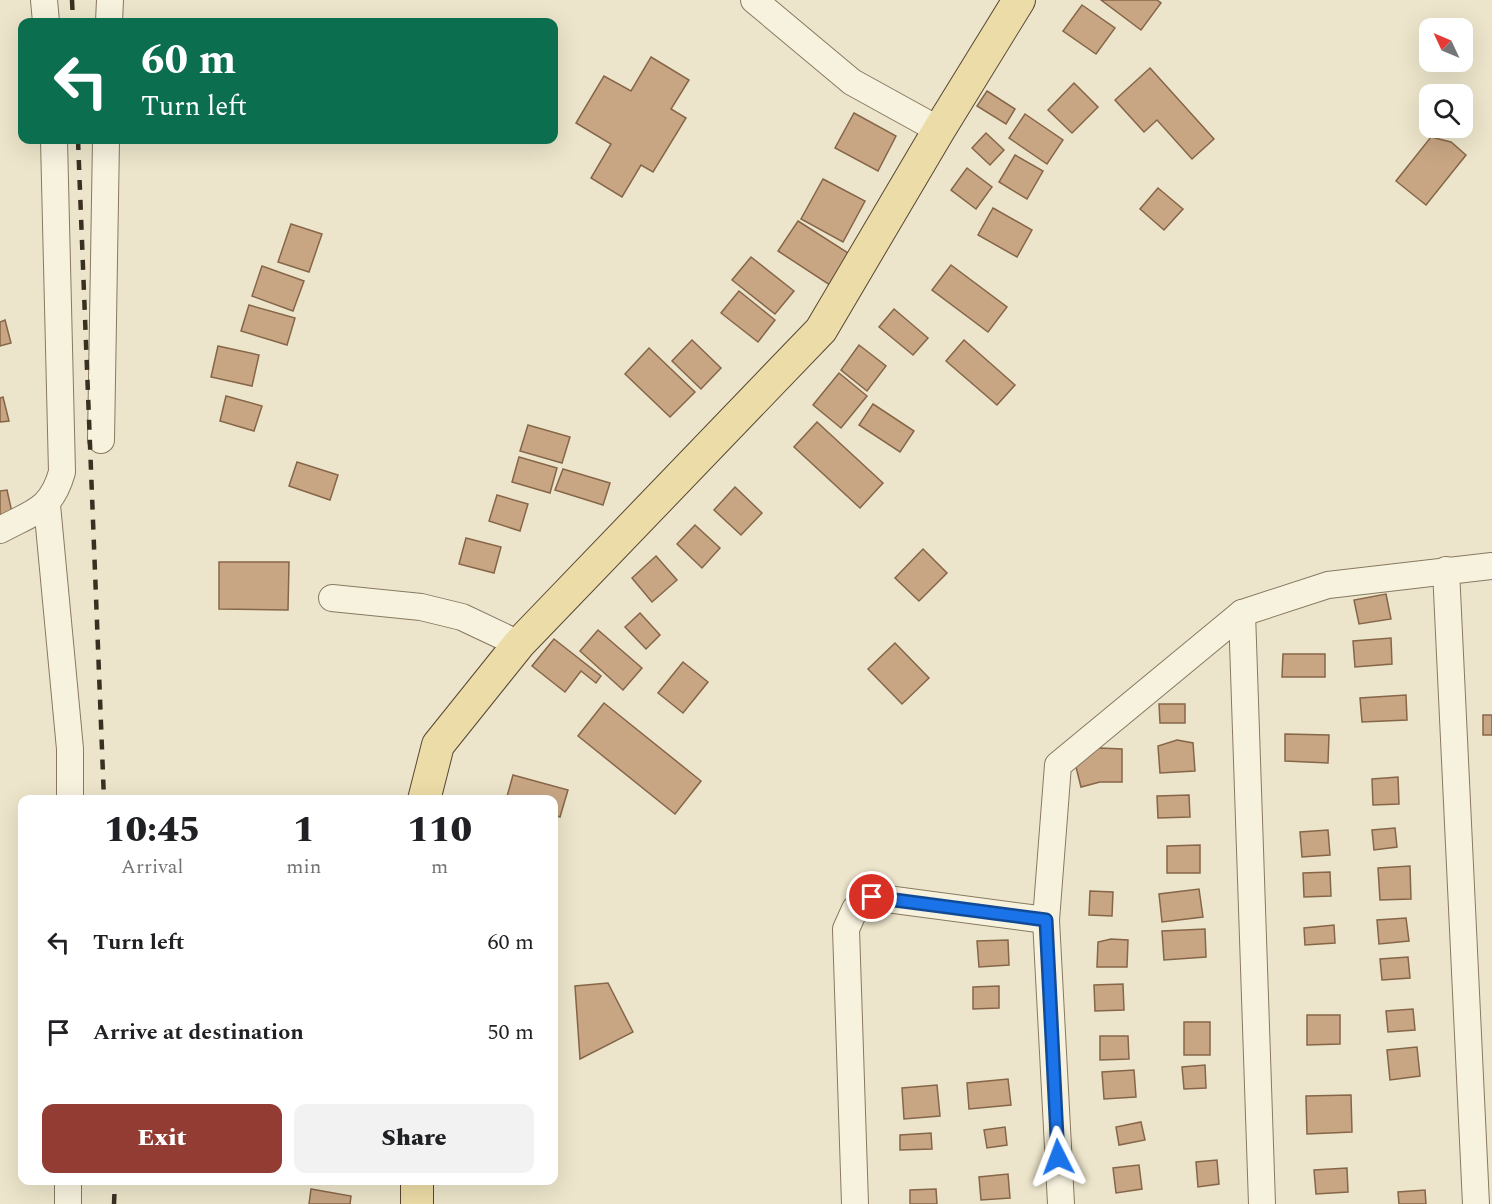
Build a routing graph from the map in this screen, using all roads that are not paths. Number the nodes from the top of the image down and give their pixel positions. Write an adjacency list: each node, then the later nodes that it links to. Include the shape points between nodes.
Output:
1 (44, 0): 5 (street)
2 (110, 0): 6 (street)
3 (754, 0): 7 (street, via 852,82)
4 (1019, 0): 7 (main road)
5 (46, 18)
6 (109, 18)
7 (939, 130): 17 (main road, via 821,330)
8 (54, 144): 11 (street, via 62,472)
9 (106, 144): 10 (street)
10 (101, 440)
11 (47, 505): 12 (street); 18 (street, via 70,749)
12 (0, 530)
13 (1492, 566): 14 (street)
14 (1446, 570): 16 (street, via 1328,585); 28 (street)
15 (332, 598): 17 (street, via 452,614)
16 (1242, 613): 20 (street, via 1058,765); 27 (street)
17 (519, 644): 19 (main road, via 438,745)
18 (69, 795)
19 (425, 795)
20 (1046, 920): 25 (street, via 872,897 855,909 846,928); 26 (street)
21 (68, 1185): 23 (street)
22 (417, 1185): 24 (main road)
23 (68, 1204)
24 (417, 1204)
25 (855, 1204)
26 (1060, 1204)
27 (1262, 1204)
28 (1476, 1204)

